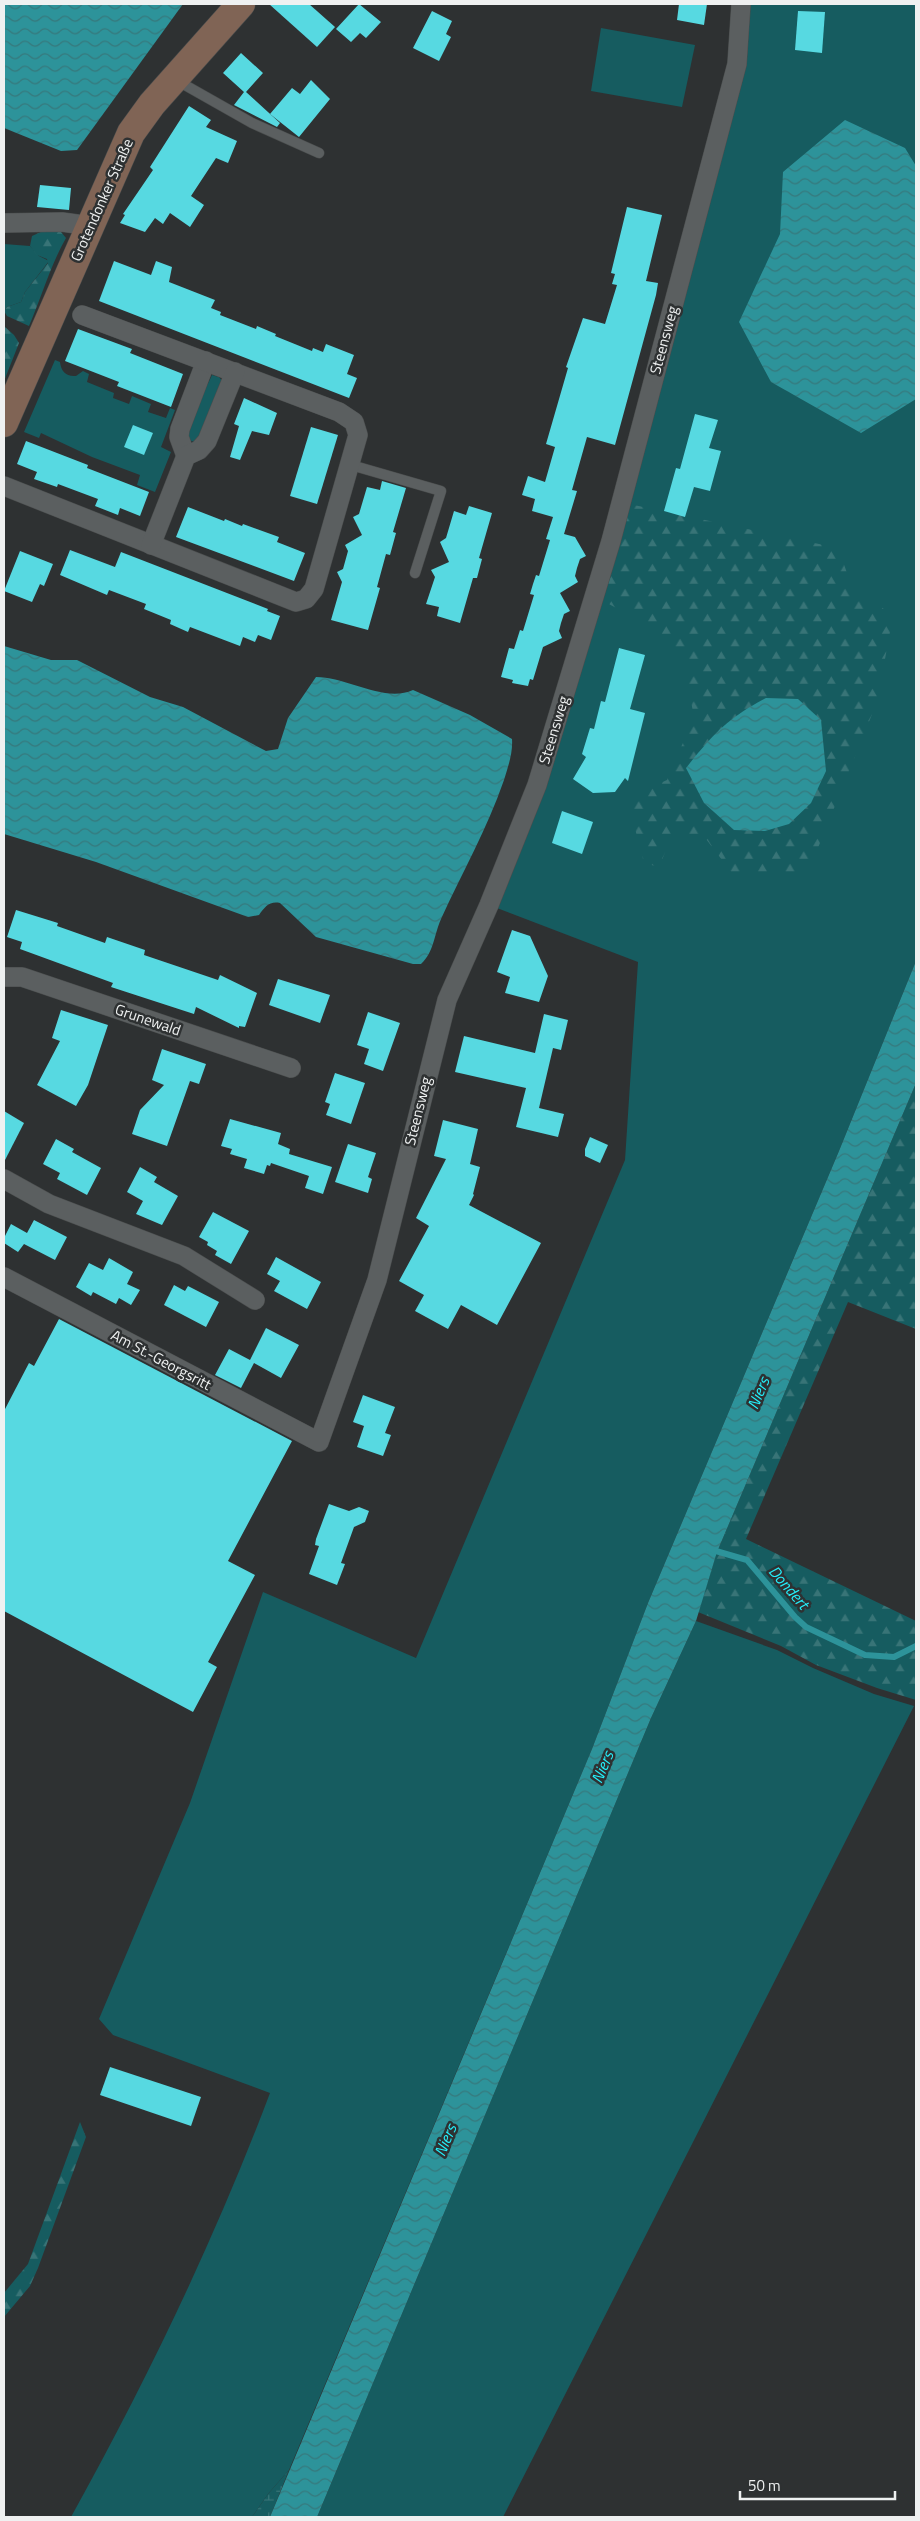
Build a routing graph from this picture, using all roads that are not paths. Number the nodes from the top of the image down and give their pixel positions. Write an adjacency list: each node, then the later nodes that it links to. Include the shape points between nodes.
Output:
1 (241, 4): 3 (main road, Grotendonker Straße)
2 (741, 4): 21 (street, Steensweg, via 737,64 611,541 537,785 447,1000 377,1280)
3 (174, 79): 4 (lane, via 252,123); 6 (main road, Grotendonker Straße, via 131,133)
4 (319, 153)
5 (4, 223): 6 (street, via 62,222)
6 (91, 226): 10 (main road, Grotendonker Straße)
7 (82, 314): 8 (street)
8 (206, 361): 9 (street); 11 (street, via 180,429 179,437)
9 (235, 372): 11 (street, via 207,441 199,450); 12 (street, via 349,417 358,435)
10 (4, 423)
11 (186, 456): 14 (street)
12 (350, 465): 14 (street, via 314,589 302,602); 15 (lane, via 441,491)
13 (4, 486): 14 (street)
14 (151, 545)
15 (415, 573)
16 (4, 977): 17 (street, Grunewald, via 22,977)
17 (291, 1068)
18 (4, 1179): 20 (street, via 49,1204 184,1256)
19 (4, 1277): 21 (street, Am St.-Georgsritt)
20 (254, 1300)
21 (319, 1442)

